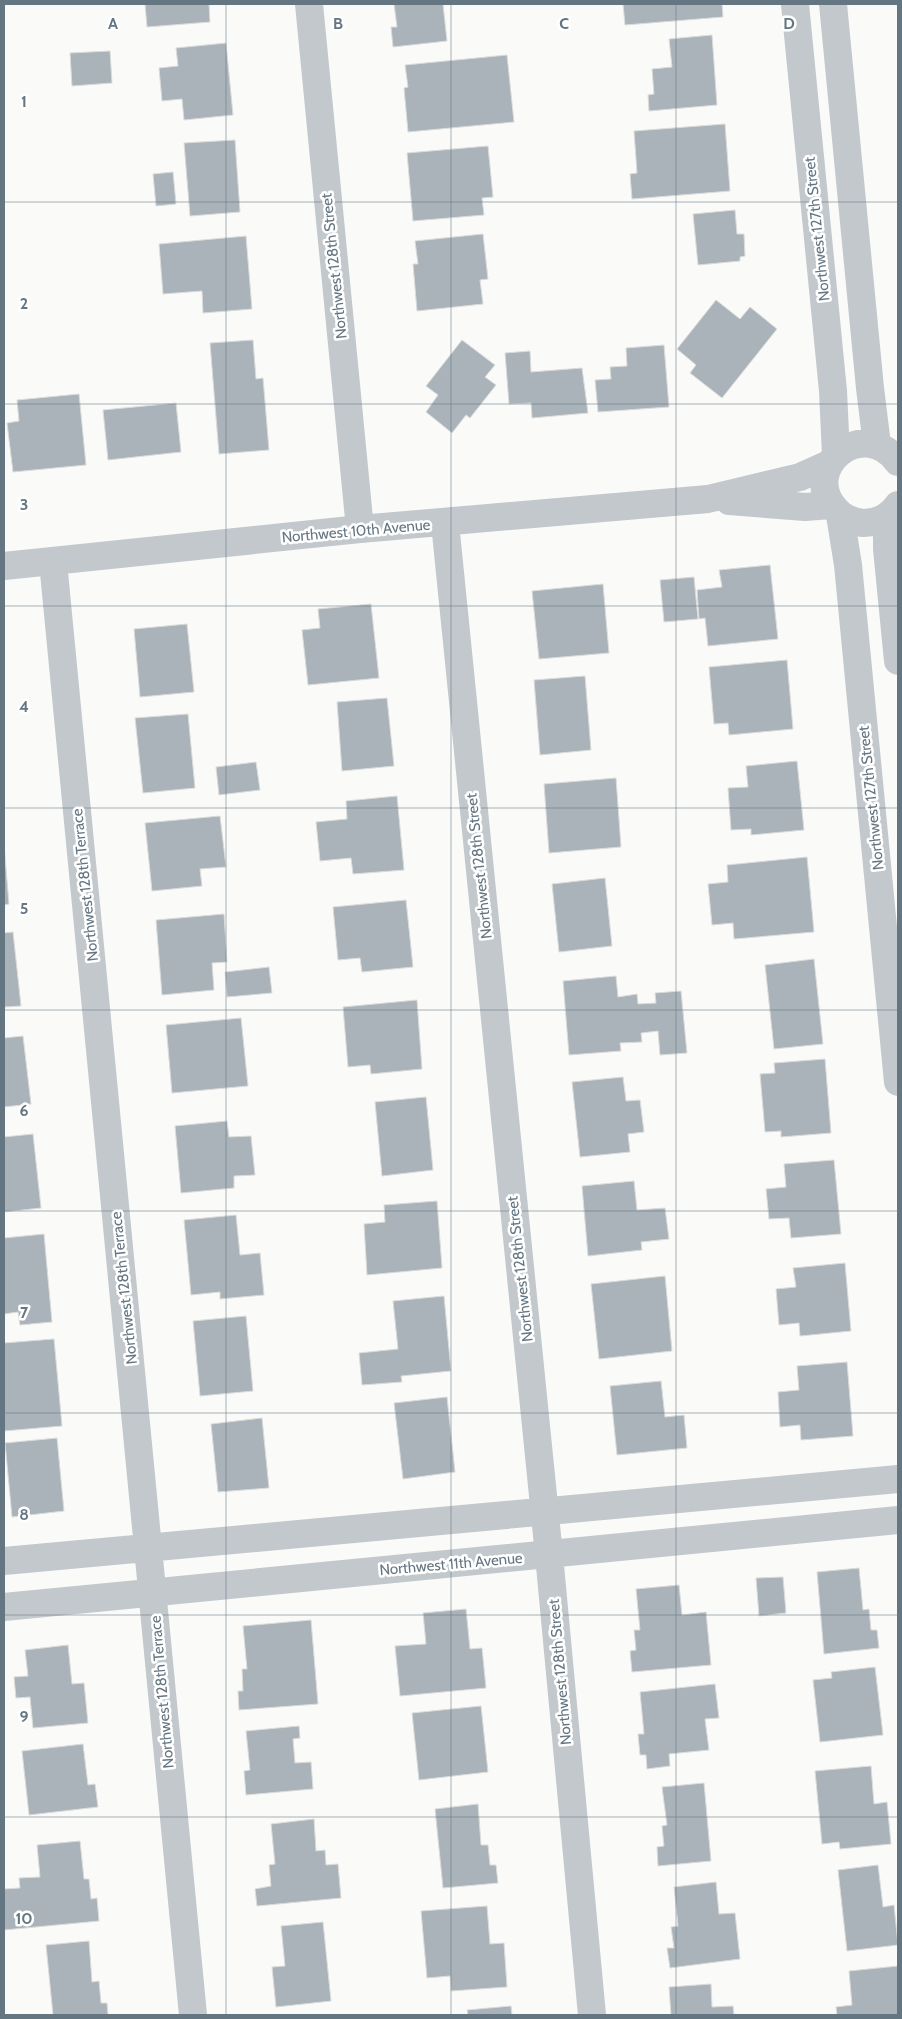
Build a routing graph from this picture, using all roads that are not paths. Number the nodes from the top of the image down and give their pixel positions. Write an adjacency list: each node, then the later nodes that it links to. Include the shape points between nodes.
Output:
1 (309, 4): 11 (street, Northwest 128th Street)
2 (795, 4): 5 (street, Northwest 127th Street, via 833,391)
3 (833, 4): 4 (street)
4 (877, 444): 5 (street, via 848,446); 6 (street, via 891,452)
5 (832, 460): 7 (street, Northwest 10th Avenue, via 800,477); 8 (street, Northwest 127th Street, via 825,478 825,492)
6 (898, 462)
7 (708, 499): 8 (street, Northwest 10th Avenue); 10 (street, Northwest 10th Avenue)
8 (836, 510): 9 (street, via 855,522 872,523); 15 (street, Northwest 127th Street, via 848,564)
9 (893, 511): 14 (street, via 887,549)
10 (444, 523): 11 (street, Northwest 10th Avenue); 17 (street, Northwest 128th Street)
11 (360, 529): 12 (street, Northwest 10th Avenue)
12 (53, 562): 13 (street, Northwest 10th Avenue); 19 (street, Northwest 128th Terrace)
13 (4, 566)
14 (898, 661)
15 (898, 1082)
16 (898, 1479): 17 (street)
17 (545, 1511): 19 (street); 20 (street, Northwest 128th Street)
18 (898, 1520): 20 (street, Northwest 11th Avenue)
19 (149, 1547): 21 (street); 22 (street, Northwest 128th Terrace)
20 (549, 1554): 22 (street, Northwest 11th Avenue); 25 (street, Northwest 128th Street)
21 (4, 1561)
22 (153, 1592): 23 (street, Northwest 11th Avenue); 24 (street, Northwest 128th Terrace)
23 (4, 1607)
24 (193, 2015)
25 (592, 2015)

